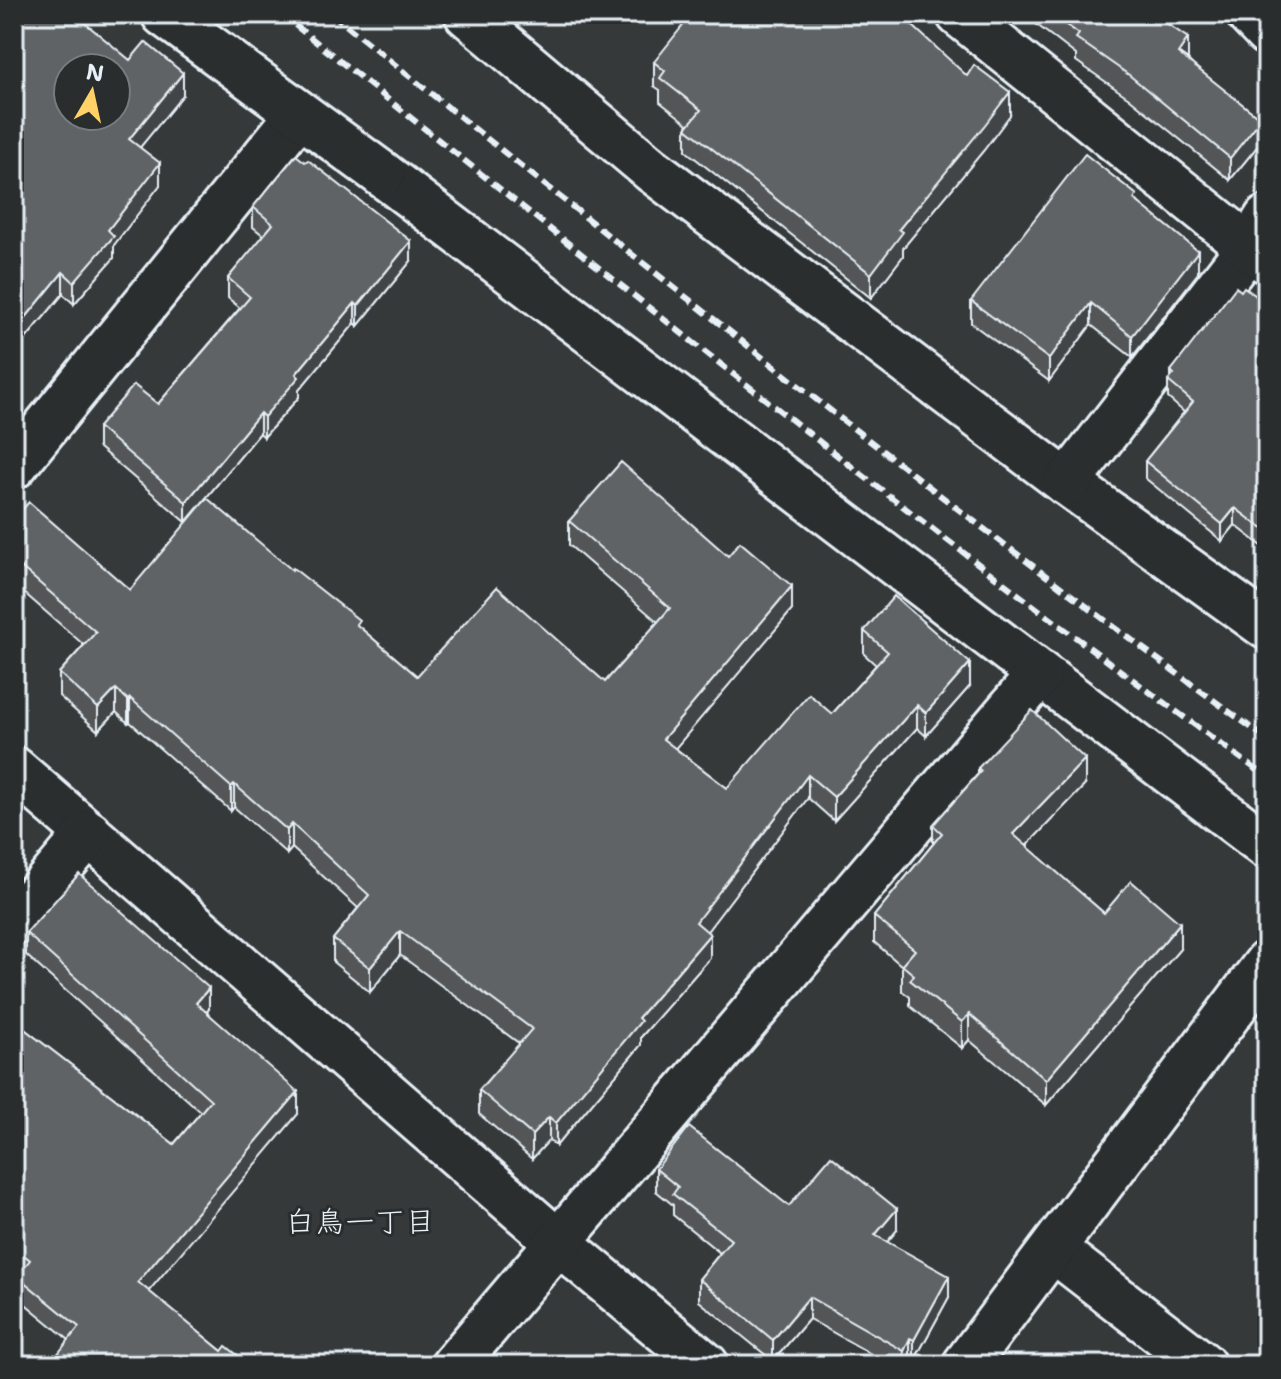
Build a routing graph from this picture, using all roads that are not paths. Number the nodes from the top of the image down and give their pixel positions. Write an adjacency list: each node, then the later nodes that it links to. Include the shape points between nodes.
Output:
1 (164, 14): 6 (street)
2 (467, 14): 9 (street, via 652,170)
3 (959, 14): 7 (street)
4 (1249, 14): 5 (street)
5 (1267, 33)
6 (299, 114): 8 (street); 11 (street)
7 (1261, 242): 9 (street)
8 (14, 466)
9 (1067, 483): 10 (street)
10 (1267, 627)
11 (1039, 675): 14 (street); 17 (street)
12 (14, 769): 13 (street)
13 (89, 833): 15 (street); 17 (street)
14 (1267, 846)
15 (14, 922)
16 (1267, 963): 18 (street)
17 (558, 1242): 19 (street); 20 (street)
18 (1053, 1249): 21 (street); 22 (street)
19 (454, 1365)
20 (706, 1365)
21 (965, 1365)
22 (1203, 1365)

